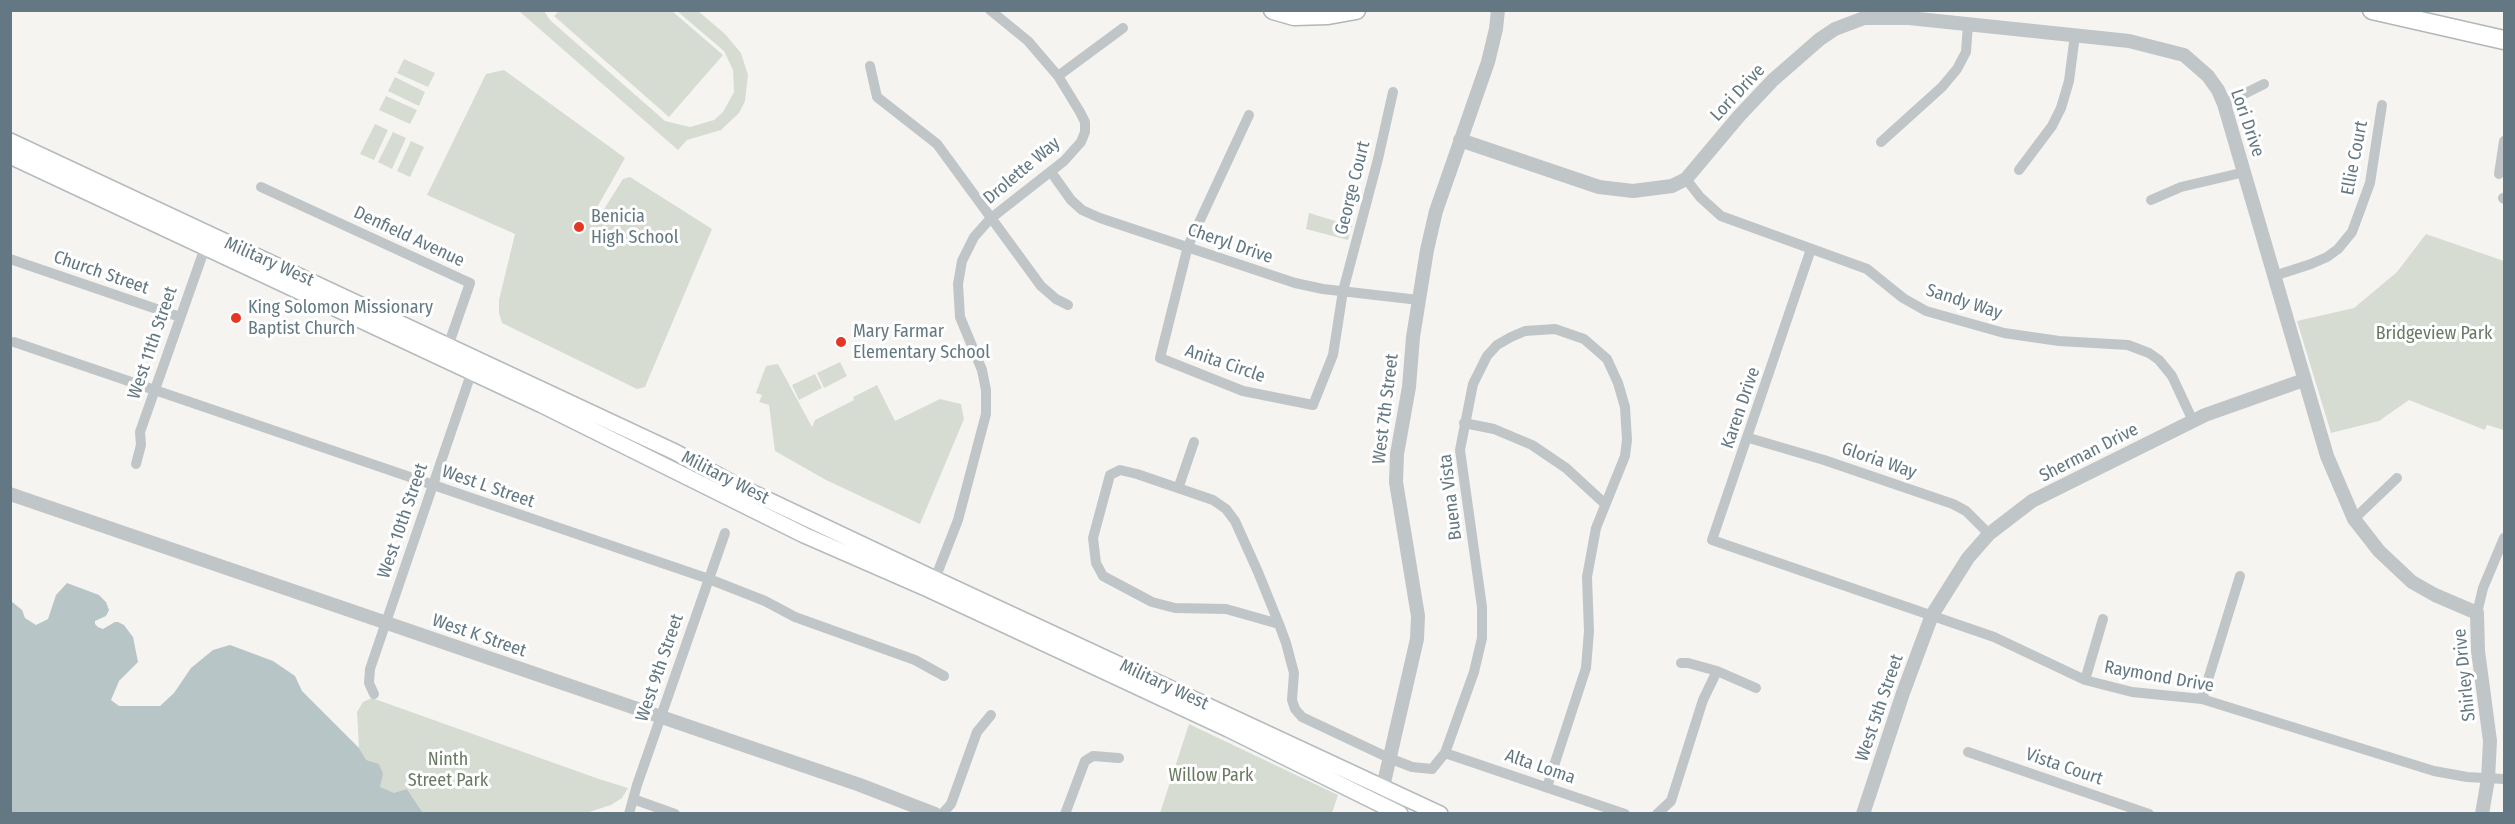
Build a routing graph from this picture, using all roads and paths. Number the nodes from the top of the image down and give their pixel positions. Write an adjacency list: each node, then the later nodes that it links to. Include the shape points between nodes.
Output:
1 (1273, 10): 6 (highway, via 1294,16)
2 (1356, 10): 6 (highway, via 1328,15)
3 (1498, 10): 18 (street, West 7th Street, via 1488,62)
4 (2372, 10): 10 (highway)
5 (991, 11): 12 (street, Drolette Way, via 1028,41)
6 (1301, 13)
7 (1968, 24): 9 (street, Lori Drive); 21 (street, via 1966,52 1957,69); 27 (street, Lori Drive, via 1884,17 1864,18 1835,29 1773,80)
8 (1123, 28): 12 (street)
9 (2075, 35): 15 (street, Lori Drive, via 2154,45 2184,54 2208,76); 23 (street, via 2061,108)
10 (2505, 40)
11 (870, 66): 30 (street, via 877,97 937,144)
12 (1058, 76): 24 (street, Drolette Way, via 1085,122 1085,132 1081,142)
13 (2264, 84): 15 (street)
14 (1393, 92): 36 (street, George Court)
15 (2224, 104): 25 (street, Lori Drive)
16 (2382, 105): 35 (street, Ellie Court, via 2370,183 2352,232 2327,257)
17 (1249, 115): 32 (street)
18 (1460, 140): 27 (street, Lori Drive, via 1615,190 1651,190 1672,186); 37 (street, West 7th Street, via 1436,211)
19 (10, 141): 31 (main road, Military West)
20 (2505, 141): 26 (street)
21 (1881, 142)
22 (10, 156): 31 (main road, Military West)
23 (2019, 170)
24 (1051, 172): 30 (street, Drolette Way); 32 (street, Cheryl Drive, via 1082,210)
25 (2245, 172): 29 (street); 35 (street, Lori Drive)
26 (2499, 174)
27 (1686, 178): 33 (street, Sandy Way, via 1721,216)
28 (261, 187): 41 (street, Denfield Avenue, via 470,283)
29 (2151, 200)
30 (990, 219): 38 (street, via 1041,286); 62 (street, Drolette Way, via 967,250 958,284 960,317 985,380 986,414 958,520)
31 (207, 241): 39 (street, West 11th Street); 41 (main road, Military West, via 332,290)
32 (1188, 246): 36 (street, Cheryl Drive, via 1295,283); 36 (street, Anita Circle, via 1160,358 1243,391 1313,405 1333,355)
33 (1811, 249): 45 (street, Sandy Way, via 1867,269 1903,298 1926,311 1955,320 2004,333 2128,345 2149,353 2172,376); 47 (street, Karen Drive)
34 (10, 259): 39 (street, Church Street)
35 (2274, 276): 43 (street, Lori Drive)
36 (1343, 291): 37 (street, Cheryl Drive)
37 (1419, 300): 80 (street, West 7th Street, via 1396,482 1418,616 1417,639)
38 (1068, 305)
39 (180, 317): 44 (street, West 11th Street)
40 (14, 342): 44 (street, West L Street)
41 (446, 352): 42 (main road, Military West)
42 (474, 365): 51 (street, West 10th Street); 62 (main road, Military West, via 675,452)
43 (2304, 380): 45 (street, Sherman Drive); 55 (street, Lori Drive, via 2334,477)
44 (154, 390): 49 (street, West 11th Street, via 140,432); 51 (street, West L Street)
45 (2193, 421): 57 (street, Sherman Drive, via 2032,501)
46 (1464, 423): 54 (street, via 1494,429 1541,450); 54 (street, Buena Vista, via 1480,367 1497,345 1525,331 1541,329 1571,332 1584,339 1597,348 1612,370 1628,423 1625,456); 78 (street, Buena Vista, via 1461,464 1482,607 1482,638)
47 (1749, 438): 57 (street, Gloria Way, via 1953,504); 59 (street, Karen Drive, via 1713,540)
48 (1194, 442): 52 (street)
49 (136, 464)
50 (2397, 478): 55 (street)
51 (433, 485): 61 (street, West L Street); 66 (street, West 10th Street)
52 (1179, 486): 67 (street, via 1213,500 1235,521); 67 (street, via 1126,470 1110,474 1093,538 1096,563 1103,576 1152,602 1175,608 1226,609)
53 (10, 494): 66 (street, West K Street)
54 (1605, 503): 84 (street, Buena Vista, via 1588,569 1586,668)
55 (2354, 519): 63 (street, Lori Drive, via 2379,551 2412,582)
56 (725, 533): 61 (street, West 9th Street)
57 (1989, 534): 64 (street, Sherman Drive, via 1968,558)
58 (2505, 538): 63 (street, Shirley Drive, via 2483,588)
59 (1749, 553): 64 (street, Raymond Drive)
60 (2240, 576): 74 (street)
61 (709, 579): 70 (street, West L Street, via 795,617 915,660); 76 (street, West 9th Street)
62 (933, 585): 83 (main road, Military West); 91 (main road, Military West)
63 (2478, 613): 81 (street, Shirley Drive, via 2478,651 2490,741)
64 (1932, 615): 71 (street, Raymond Drive, via 1994,637); 95 (street, West 5th Street)
65 (2103, 619): 71 (street)
66 (386, 624): 73 (street, West 10th Street, via 369,676); 76 (street, West K Street)
67 (1279, 624): 80 (street, via 1294,673 1295,709 1302,717)
68 (1681, 663): 69 (street)
69 (1718, 671): 72 (street); 94 (street, via 1703,700 1671,801)
70 (944, 676)
71 (2085, 680): 74 (street, Raymond Drive, via 2132,692)
72 (1756, 688)
73 (374, 694)
74 (2202, 699): 81 (street, Raymond Drive, via 2434,771)
75 (991, 715): 89 (street, via 977,732 951,804)
76 (660, 717): 85 (street, West 9th Street); 88 (street, West K Street)
77 (1968, 752): 96 (street, Vista Court)
78 (1445, 753): 80 (street, via 1435,766 1426,770); 84 (street, Alta Loma)
79 (1119, 758): 90 (street, via 1093,756 1085,761)
80 (1389, 758): 83 (street, West 7th Street)
81 (2488, 779): 82 (street, Raymond Drive); 97 (street, Shirley Drive)
82 (2505, 779)
83 (1383, 787): 91 (street); 92 (main road, Military West)
84 (1547, 787): 93 (street, Alta Loma)
85 (633, 799): 86 (street, West 9th Street); 87 (street)
86 (629, 813)
87 (675, 813)
88 (935, 813)
89 (942, 813)
90 (1065, 813)
91 (1401, 813)
92 (1440, 813)
93 (1625, 813)
94 (1657, 813)
95 (1863, 813)
96 (2149, 813)
97 (2482, 813)

